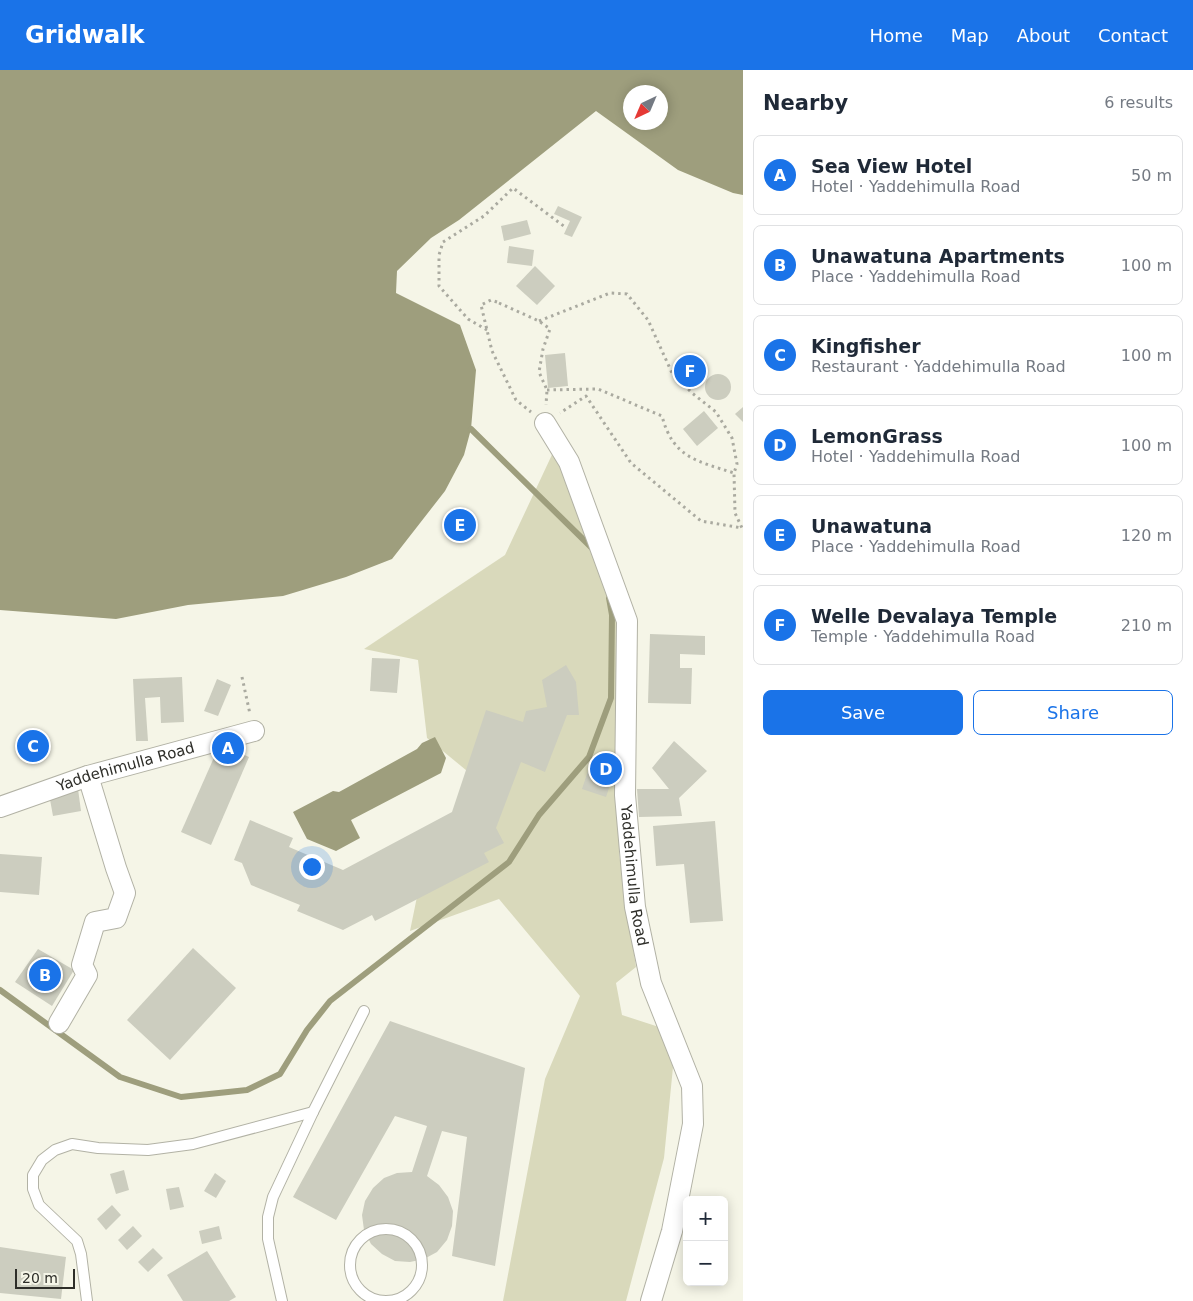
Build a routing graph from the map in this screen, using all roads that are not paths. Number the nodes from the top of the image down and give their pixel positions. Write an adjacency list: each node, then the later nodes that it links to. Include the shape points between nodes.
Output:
1 (545, 423): 12 (street, Yaddehimulla Road, via 568,462 627,621 625,795 635,907 651,983 692,1086 693,1124 672,1231)
2 (254, 731): 3 (street, Yaddehimulla Road)
3 (88, 776): 4 (street, Yaddehimulla Road); 6 (street, via 125,893 116,918 95,922 82,965 87,976)
4 (0, 807)
5 (364, 1011): 7 (lane)
6 (59, 1023)
7 (313, 1112): 9 (lane, via 193,1144 148,1150 72,1144 42,1160 34,1175 33,1189 39,1205 78,1241); 10 (lane, via 268,1217 268,1239)
8 (362, 1296): 11 (lane); 11 (lane, via 350,1271 353,1248 370,1232 393,1229 414,1242 422,1264 414,1287)
9 (87, 1301)
10 (282, 1301)
11 (394, 1301)
12 (651, 1301)

